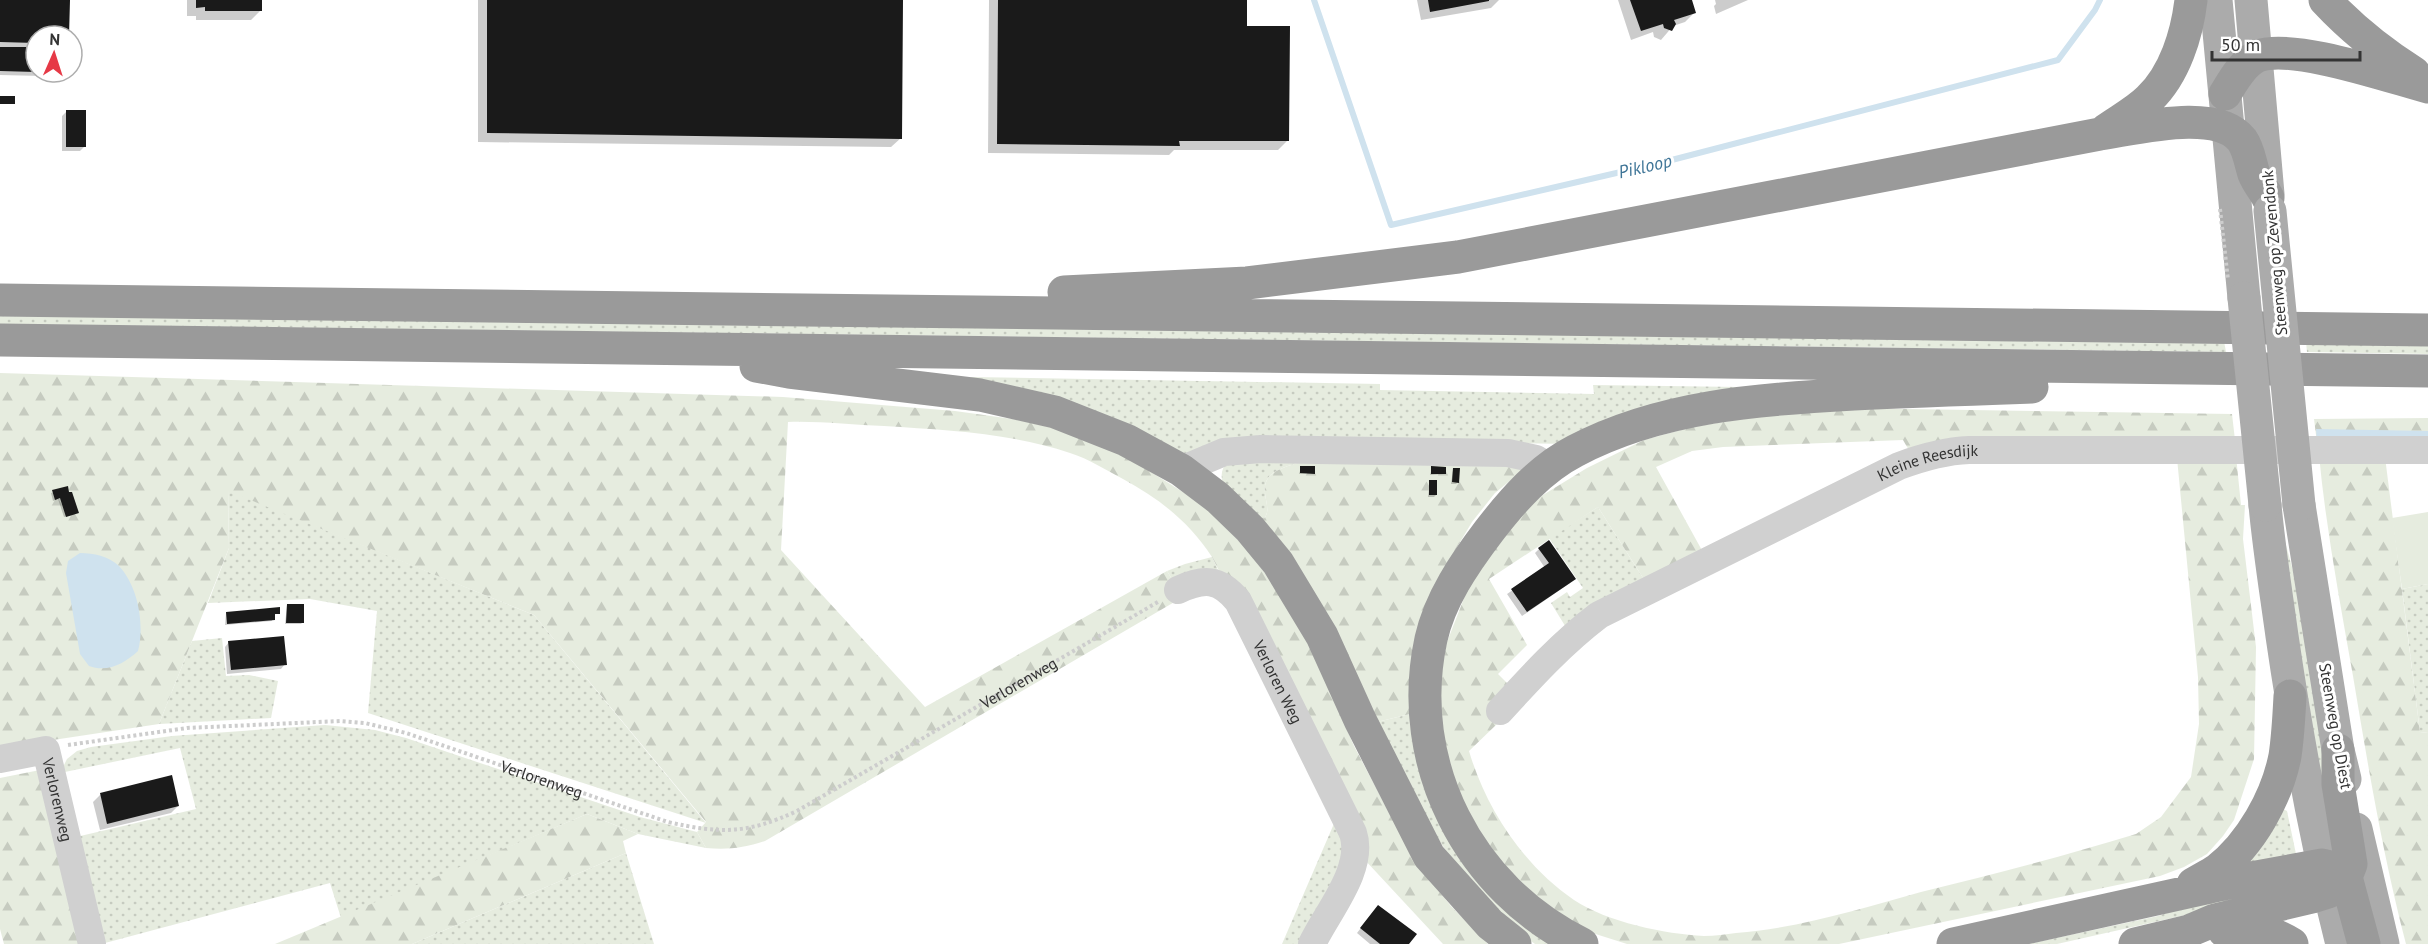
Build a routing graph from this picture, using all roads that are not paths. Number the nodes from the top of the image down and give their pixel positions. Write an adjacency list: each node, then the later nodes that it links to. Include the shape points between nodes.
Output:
1 (2191, 0): 9 (highway, via 2186,33 2163,82 2149,99)
2 (2216, 0): 7 (main road, Steenweg op Zevendonk)
3 (2252, 0): 5 (main road, Steenweg op Zevendonk)
4 (2325, 0): 6 (highway, via 2357,33)
5 (2256, 57): 6 (highway, via 2280,52); 7 (highway, via 2238,73); 10 (main road, Steenweg op Zevendonk)
6 (2428, 85)
7 (2226, 94): 8 (main road, Steenweg op Zevendonk)
8 (2229, 129): 9 (highway, via 2181,122); 10 (highway, via 2241,139); 23 (main road, Steenweg op Zevendonk, bridge, via 2269,551)
9 (2100, 134): 12 (highway, via 1458,257 1247,284 1015,293)
10 (2269, 204): 21 (main road, Steenweg op Zevendonk, bridge)
11 (0, 300): 12 (highway)
12 (948, 312): 13 (highway)
13 (2428, 330)
14 (0, 340): 15 (highway)
15 (693, 349): 16 (highway); 20 (highway, via 775,370 980,395 1055,411 1126,440)
16 (2158, 368): 17 (highway); 19 (highway, via 2059,385 1774,399 1682,413 1627,428 1574,451)
17 (2428, 371)
18 (2428, 450): 24 (street, Kleine Reesdijk, via 1969,450 1923,457 1599,615 1569,639)
19 (1551, 468): 20 (street, via 1536,459 1508,453 1261,449 1224,452); 33 (highway, via 1526,486 1506,510 1466,561 1452,587 1431,639 1426,672 1426,726 1437,781 1460,832 1479,861 1522,906)
20 (1181, 470): 32 (highway, via 1218,498 1278,562 1322,636 1429,856 1490,924)
21 (2299, 505): 25 (main road, Steenweg op Diest)
22 (1178, 590): 31 (street, Verloren Weg, via 1207,581 1230,591 1238,601 1349,823 1356,846 1353,864)
23 (2290, 696): 27 (main road); 28 (highway, via 2284,758 2260,819 2216,870)
24 (1500, 711)
25 (2338, 750): 27 (highway, via 2338,784 2351,864); 39 (main road, Steenweg op Diest)
26 (0, 759): 30 (street, Verlorenweg, via 46,750)
27 (2332, 878): 28 (highway); 29 (highway); 37 (main road); 38 (highway)
28 (2173, 895): 34 (highway)
29 (2189, 931): 35 (highway); 36 (highway, via 2254,929)
30 (92, 944)
31 (1312, 944)
32 (1515, 944)
33 (1582, 944)
34 (1953, 944)
35 (2135, 944)
36 (2292, 944)
37 (2342, 944)
38 (2364, 944)
39 (2383, 944)

